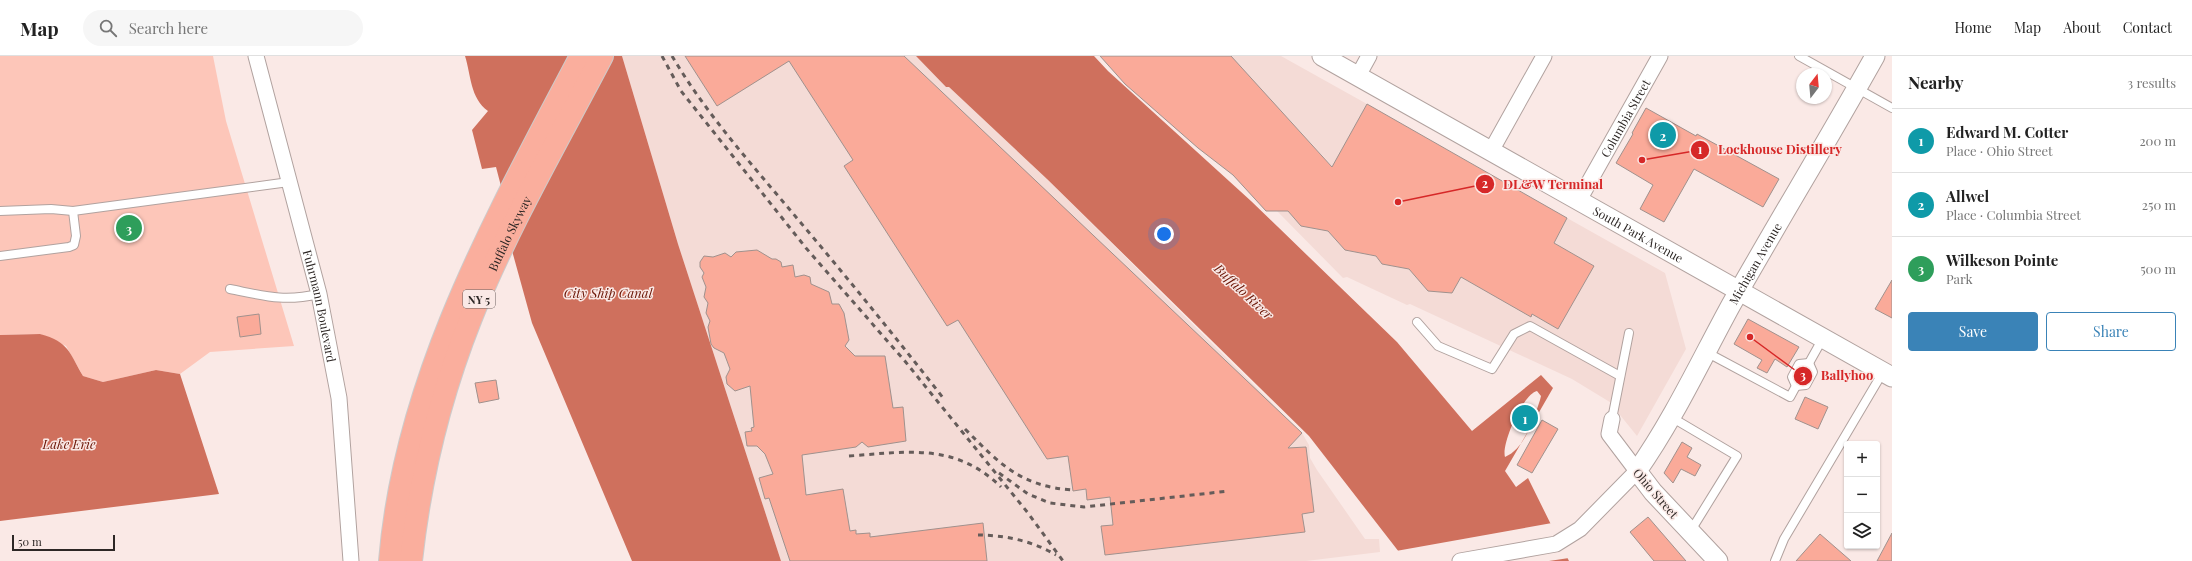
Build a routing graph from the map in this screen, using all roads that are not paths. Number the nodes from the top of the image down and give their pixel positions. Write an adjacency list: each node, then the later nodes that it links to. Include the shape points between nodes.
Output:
1 (256, 56): 14 (street, Fuhrmann Boulevard)
2 (581, 56): 35 (highway, Buffalo Skyway / NY 5, via 477,258 439,349 422,398 409,451)
3 (602, 56): 36 (highway, Buffalo Skyway / NY 5, via 516,220 470,319 440,409 425,466)
4 (1322, 56): 10 (street, South Park Avenue)
5 (1369, 56): 10 (street)
6 (1544, 56): 13 (street)
7 (1660, 56): 15 (street, Columbia Street)
8 (1799, 56): 11 (lane)
9 (1875, 56): 11 (street, Michigan Avenue)
10 (1358, 76): 13 (street, South Park Avenue)
11 (1857, 88): 12 (lane); 20 (street, Michigan Avenue)
12 (1892, 108)
13 (1491, 151): 15 (street, South Park Avenue)
14 (289, 182): 17 (lane); 21 (street, Fuhrmann Boulevard)
15 (1579, 200): 20 (street, South Park Avenue)
16 (0, 211): 17 (lane, via 51,208)
17 (74, 211): 18 (lane, via 74,245)
18 (0, 256)
19 (230, 289): 21 (lane, via 282,299 299,299)
20 (1739, 291): 24 (street, South Park Avenue); 25 (street, Michigan Avenue)
21 (319, 294): 34 (street, Fuhrmann Boulevard, via 339,398)
22 (1417, 322): 28 (lane, via 1438,346 1492,369 1514,334 1530,326)
23 (1628, 333): 28 (lane)
24 (1823, 338): 26 (lane); 27 (street, South Park Avenue)
25 (1706, 352): 29 (lane, via 1790,397); 30 (street, Michigan Avenue)
26 (1808, 363): 29 (lane, via 1799,364 1792,377); 29 (lane, via 1812,372 1806,385)
27 (1888, 375): 39 (lane, via 1784,539)
28 (1620, 376): 31 (lane)
29 (1796, 386)
30 (1670, 417): 32 (street, Michigan Avenue); 33 (lane, via 1737,456)
31 (1612, 419): 32 (street, Ohio Street, via 1609,434)
32 (1637, 471): 33 (street, Ohio Street); 37 (street, via 1580,529 1556,544)
33 (1690, 532): 38 (street, Ohio Street)
34 (351, 561)
35 (390, 561)
36 (411, 561)
37 (1460, 561)
38 (1718, 561)
39 (1775, 561)

